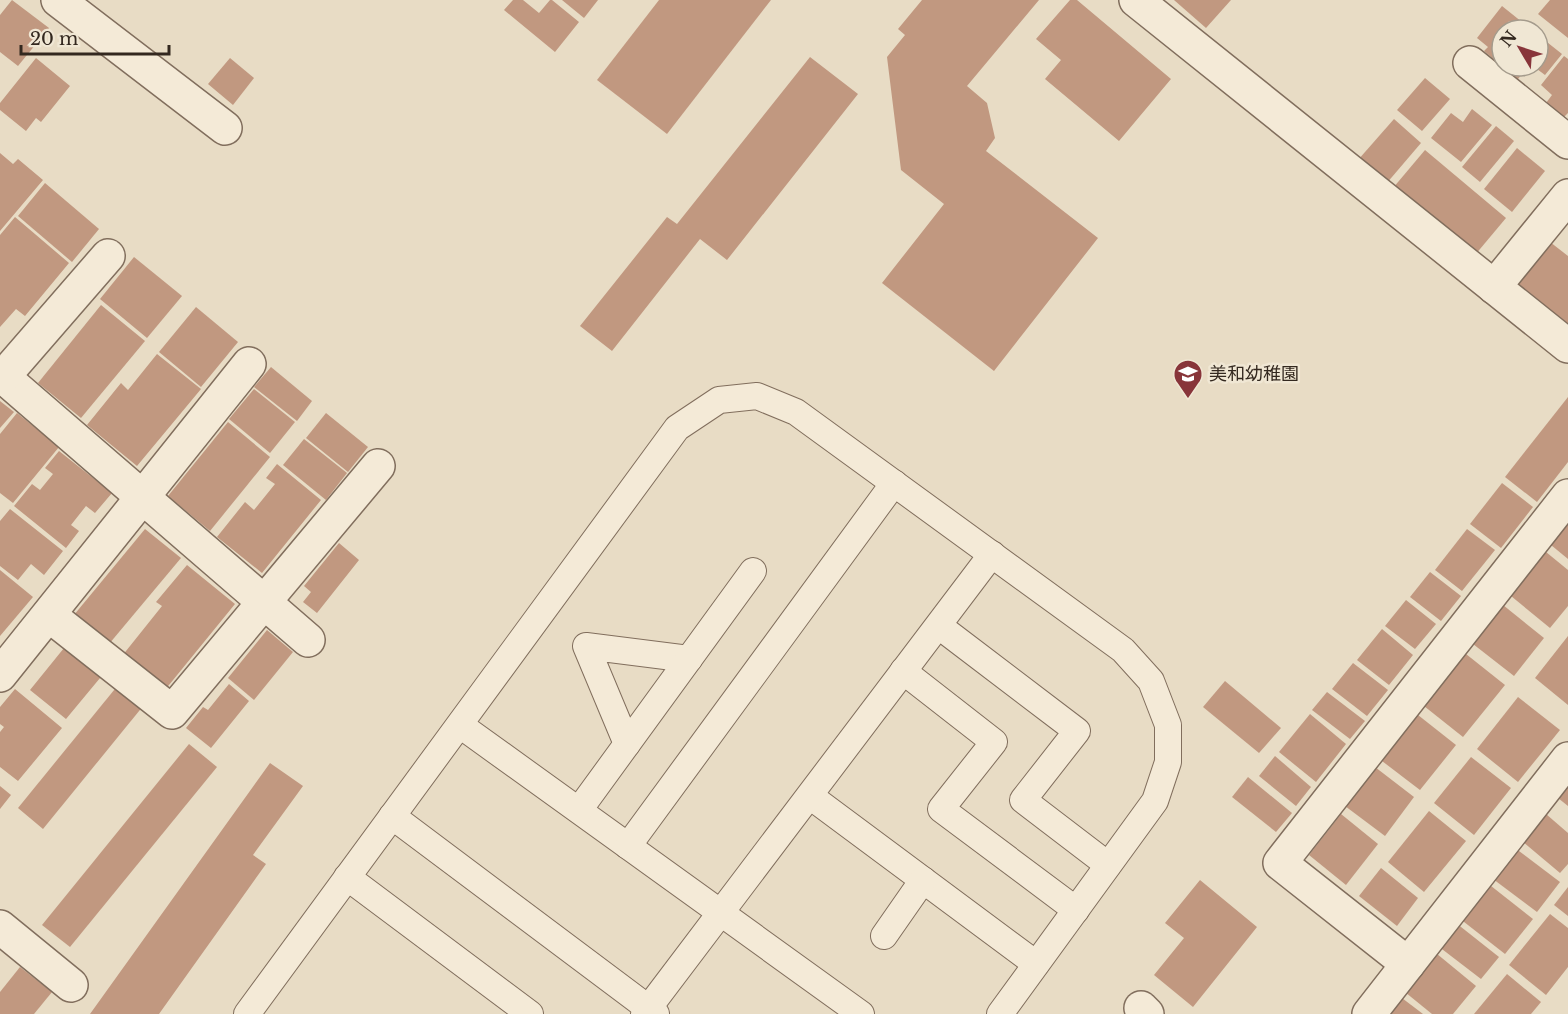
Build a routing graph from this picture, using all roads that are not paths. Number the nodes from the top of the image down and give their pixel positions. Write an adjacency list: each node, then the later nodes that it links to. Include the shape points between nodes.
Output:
1 (58, 0): 4 (street)
2 (1141, 2): 8 (street)
3 (1470, 63): 5 (street)
4 (225, 128)
5 (1568, 141)
6 (1568, 196): 8 (street)
7 (108, 256): 11 (street)
8 (1494, 287): 9 (street)
9 (1568, 346)
10 (249, 364): 15 (street)
11 (1, 376): 15 (street)
12 (378, 466): 18 (street)
13 (894, 483): 16 (lane); 25 (lane, via 796,411 757,396 719,400 677,428); 31 (lane)
14 (1568, 496): 40 (street, via 1280,863)
15 (142, 498): 18 (street); 19 (street)
16 (992, 554): 20 (lane); 32 (lane, via 1123,650 1151,681 1168,725 1168,762 1155,801)
17 (753, 572): 22 (lane)
18 (264, 602): 19 (street, via 172,712); 21 (street)
19 (49, 615): 24 (street)
20 (939, 626): 23 (lane); 32 (lane, via 1077,731 1023,800)
21 (308, 640)
22 (689, 660): 26 (lane); 26 (lane, via 586,646)
23 (903, 671): 28 (lane); 35 (lane, via 994,742 941,809)
24 (0, 675)
25 (460, 725): 29 (lane); 30 (lane)
26 (627, 744): 29 (lane)
27 (1568, 759): 40 (street)
28 (810, 796): 34 (lane); 36 (lane)
29 (579, 810): 31 (lane)
30 (392, 816): 33 (lane); 42 (lane)
31 (628, 846): 36 (lane)
32 (1108, 865): 35 (lane)
33 (347, 877): 43 (lane); 44 (lane)
34 (923, 880): 38 (lane); 39 (lane)
35 (1076, 910): 39 (lane)
36 (722, 913): 42 (lane); 45 (lane)
37 (0, 927): 41 (street)
38 (884, 936)
39 (1036, 964): 46 (lane)
40 (1408, 964): 47 (street)
41 (71, 985)
42 (649, 1012)
43 (247, 1014)
44 (530, 1014)
45 (861, 1014)
46 (1000, 1014)
47 (1369, 1014)

